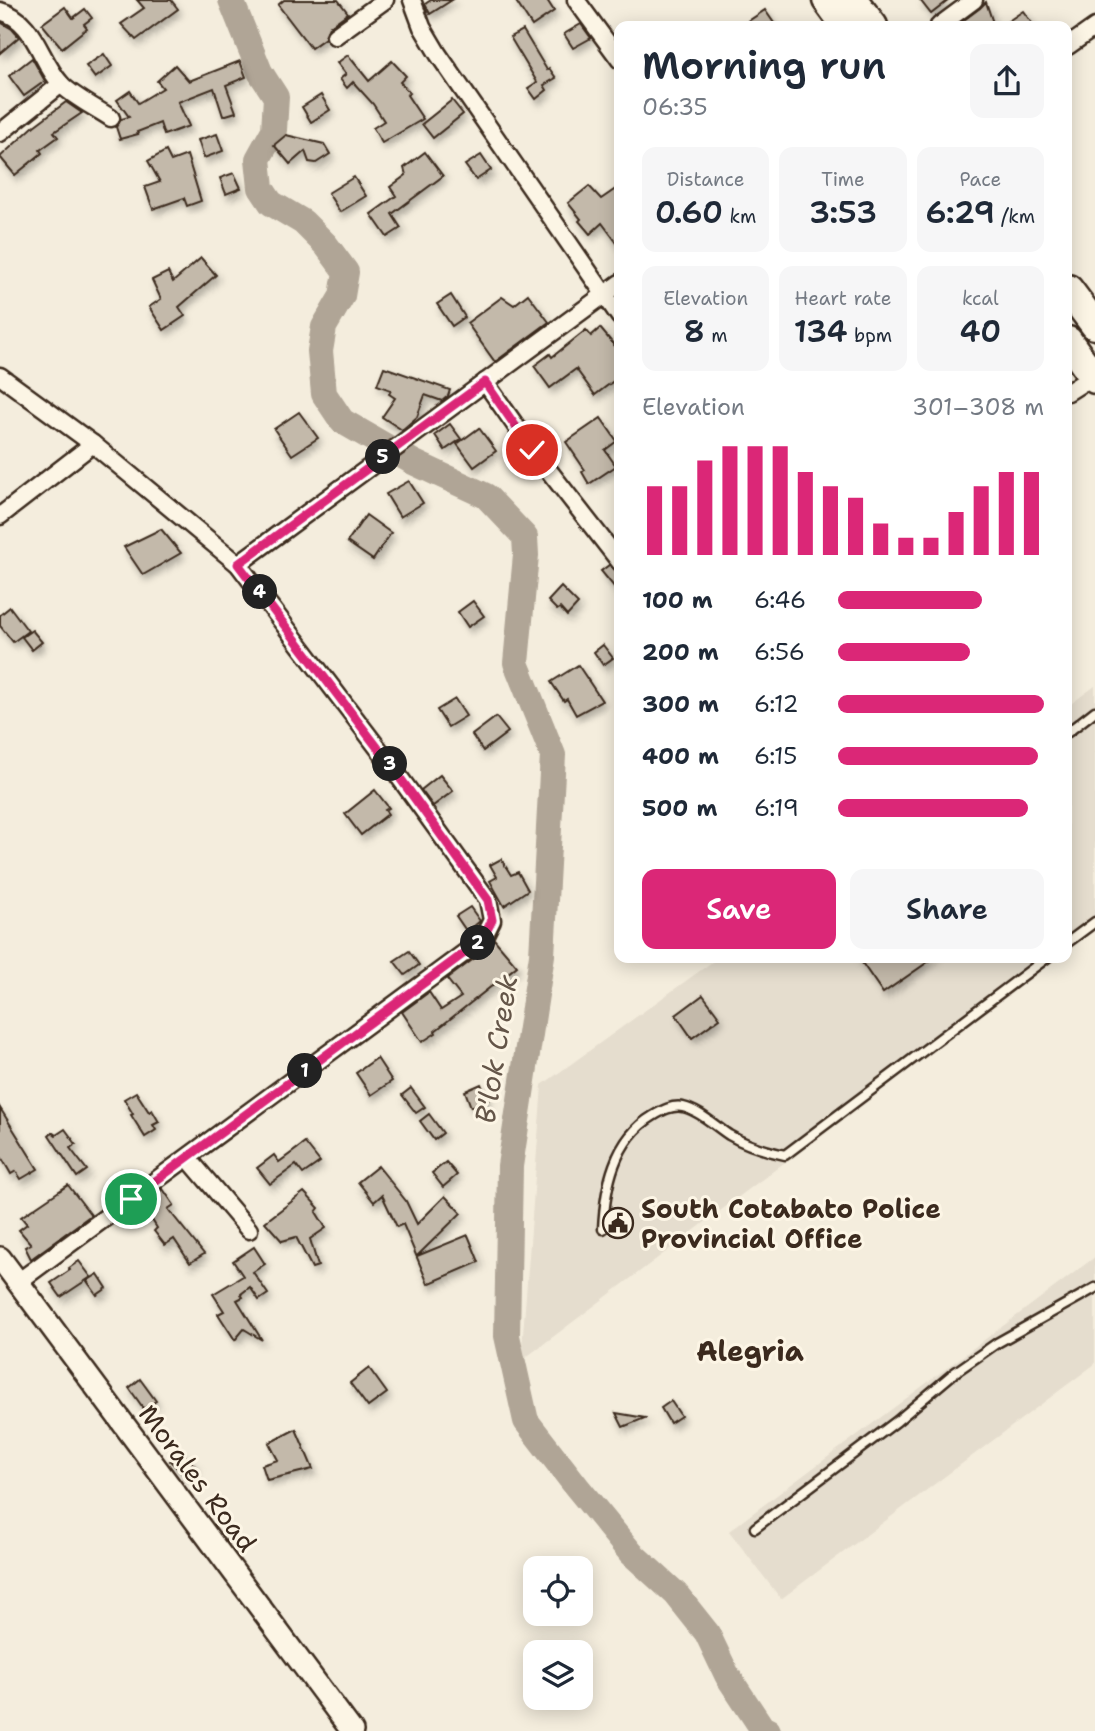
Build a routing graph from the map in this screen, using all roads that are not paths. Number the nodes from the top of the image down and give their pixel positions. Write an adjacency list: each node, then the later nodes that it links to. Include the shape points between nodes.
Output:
1 (385, 0): 12 (street)
2 (412, 0): 20 (street, via 438,54)
3 (576, 0): 14 (street)
4 (827, 0): 8 (highway)
5 (853, 0): 9 (highway)
6 (974, 0): 10 (street)
7 (0, 10): 15 (street, via 11,13 30,33)
8 (842, 21)
9 (869, 21)
10 (946, 21)
11 (1095, 27): 13 (street)
12 (335, 36)
13 (1072, 43)
14 (614, 52)
15 (61, 84): 16 (street); 17 (street)
16 (111, 118)
17 (0, 133)
18 (614, 287): 20 (street)
19 (1072, 293): 22 (highway)
20 (603, 294): 21 (street); 25 (street)
21 (614, 309)
22 (1092, 315)
23 (1082, 364): 26 (street)
24 (0, 376): 27 (street)
25 (485, 382): 29 (street); 30 (street)
26 (1072, 384)
27 (93, 444): 28 (street); 30 (street)
28 (0, 516)
29 (614, 554)
30 (238, 564): 36 (street, via 488,900 492,920 482,940)
31 (1095, 711): 32 (lane)
32 (1072, 729)
33 (1095, 922): 34 (lane)
34 (1072, 940)
35 (1040, 963): 37 (lane, via 785,1155 732,1136 683,1107 654,1115 631,1134 610,1174)
36 (188, 1158): 38 (street); 40 (street)
37 (603, 1228)
38 (249, 1230)
39 (0, 1258): 40 (street, Morales Road)
40 (18, 1282): 43 (street, Morales Road)
41 (1093, 1292): 42 (lane, via 975,1358)
42 (755, 1528)
43 (352, 1731)

